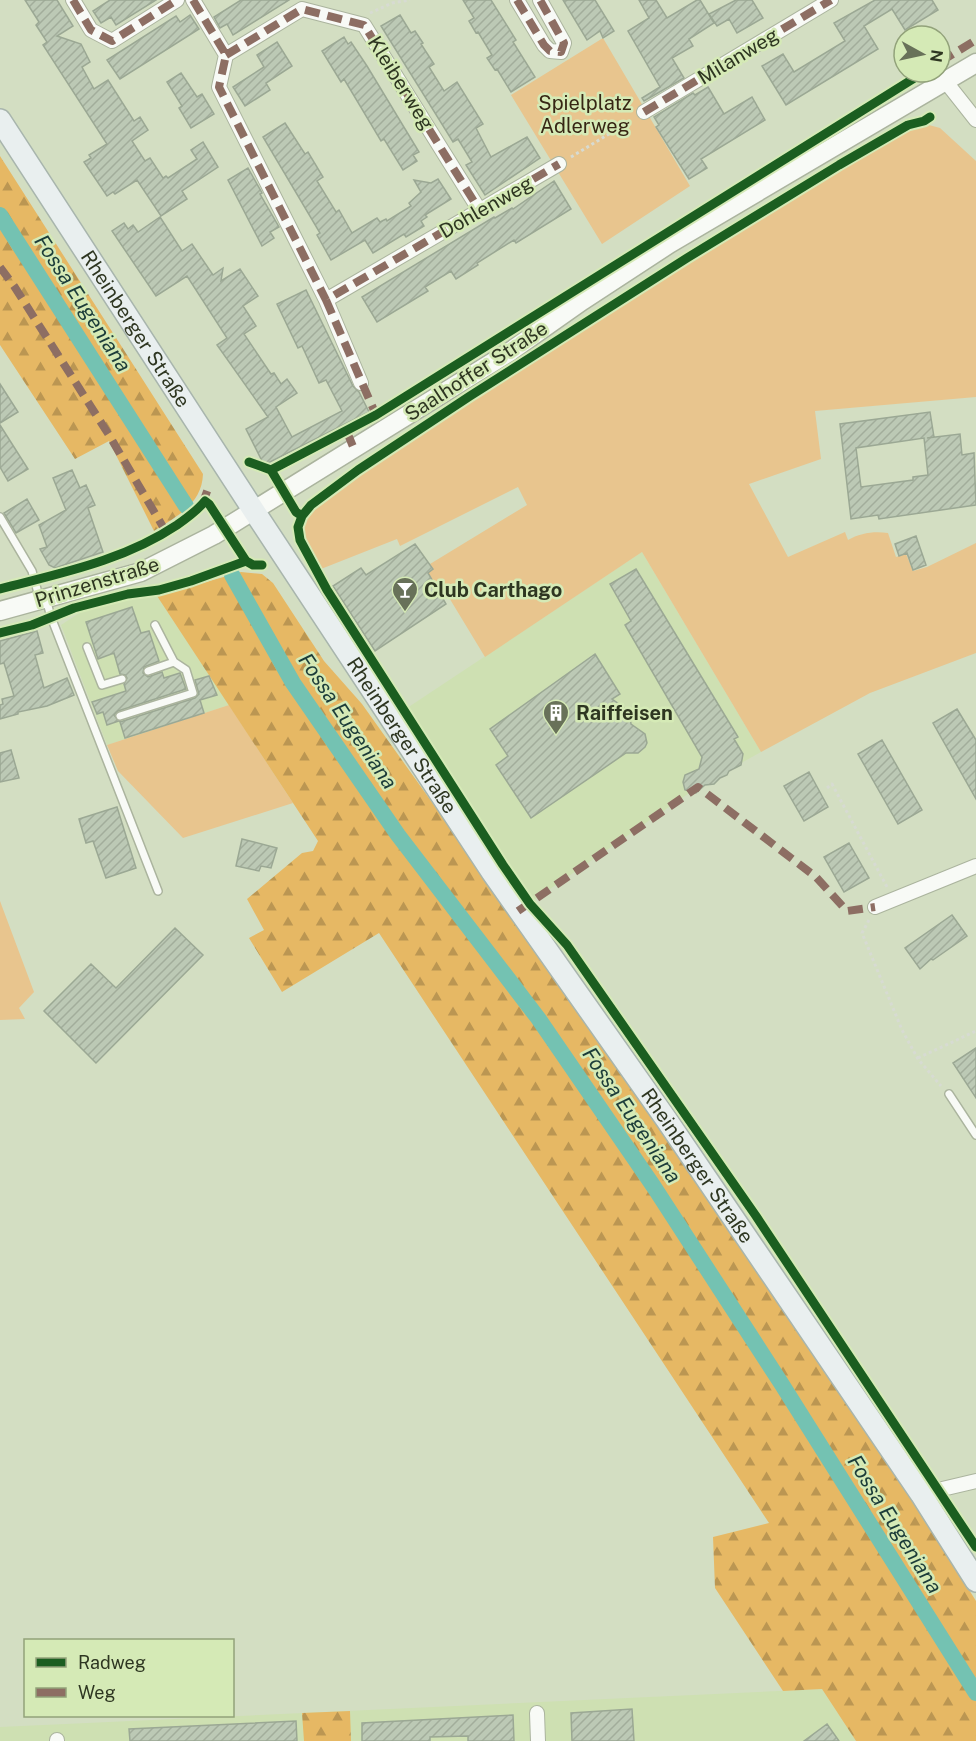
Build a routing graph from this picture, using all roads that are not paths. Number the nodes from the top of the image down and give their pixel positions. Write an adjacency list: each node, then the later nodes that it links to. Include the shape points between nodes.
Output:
1 (73, 0): 2 (street, via 91,30 112,41)
2 (177, 0)
3 (193, 0): 7 (street)
4 (517, 0): 5 (street, via 544,45 550,51 561,52 564,43)
5 (540, 0)
6 (831, 0): 12 (street, Milanweg)
7 (226, 55): 16 (street, Kleiberweg, via 302,9 364,25); 17 (street, via 219,87)
8 (976, 63): 9 (main road, Saalhoffer Straße)
9 (952, 78)
10 (943, 84): 19 (main road, Saalhoffer Straße, via 669,244 511,351)
11 (948, 84): 14 (street)
12 (645, 112)
13 (0, 120): 19 (main road, Rheinberger Straße)
14 (976, 120)
15 (559, 164): 16 (street, Dohlenweg)
16 (480, 211): 17 (street, Dohlenweg)
17 (326, 300): 18 (street)
18 (361, 383)
19 (254, 511): 21 (main road, Prinzenstraße, via 181,554 141,572); 35 (main road, Rheinberger Straße, via 519,911)
20 (0, 517): 21 (lane, via 32,571)
21 (43, 600): 22 (main road, Prinzenstraße); 30 (lane)
22 (0, 611)
23 (155, 625): 25 (lane)
24 (87, 647): 27 (lane, via 102,686)
25 (174, 662): 26 (lane); 28 (lane, via 186,670 193,693)
26 (148, 670)
27 (122, 679)
28 (120, 716)
29 (976, 866): 31 (street)
30 (158, 891)
31 (875, 907)
32 (949, 1094): 33 (lane)
33 (976, 1135)
34 (976, 1481): 35 (street)
35 (921, 1494): 36 (main road, Rheinberger Straße)
36 (976, 1581)
37 (537, 1713): 38 (street)
38 (538, 1741)

